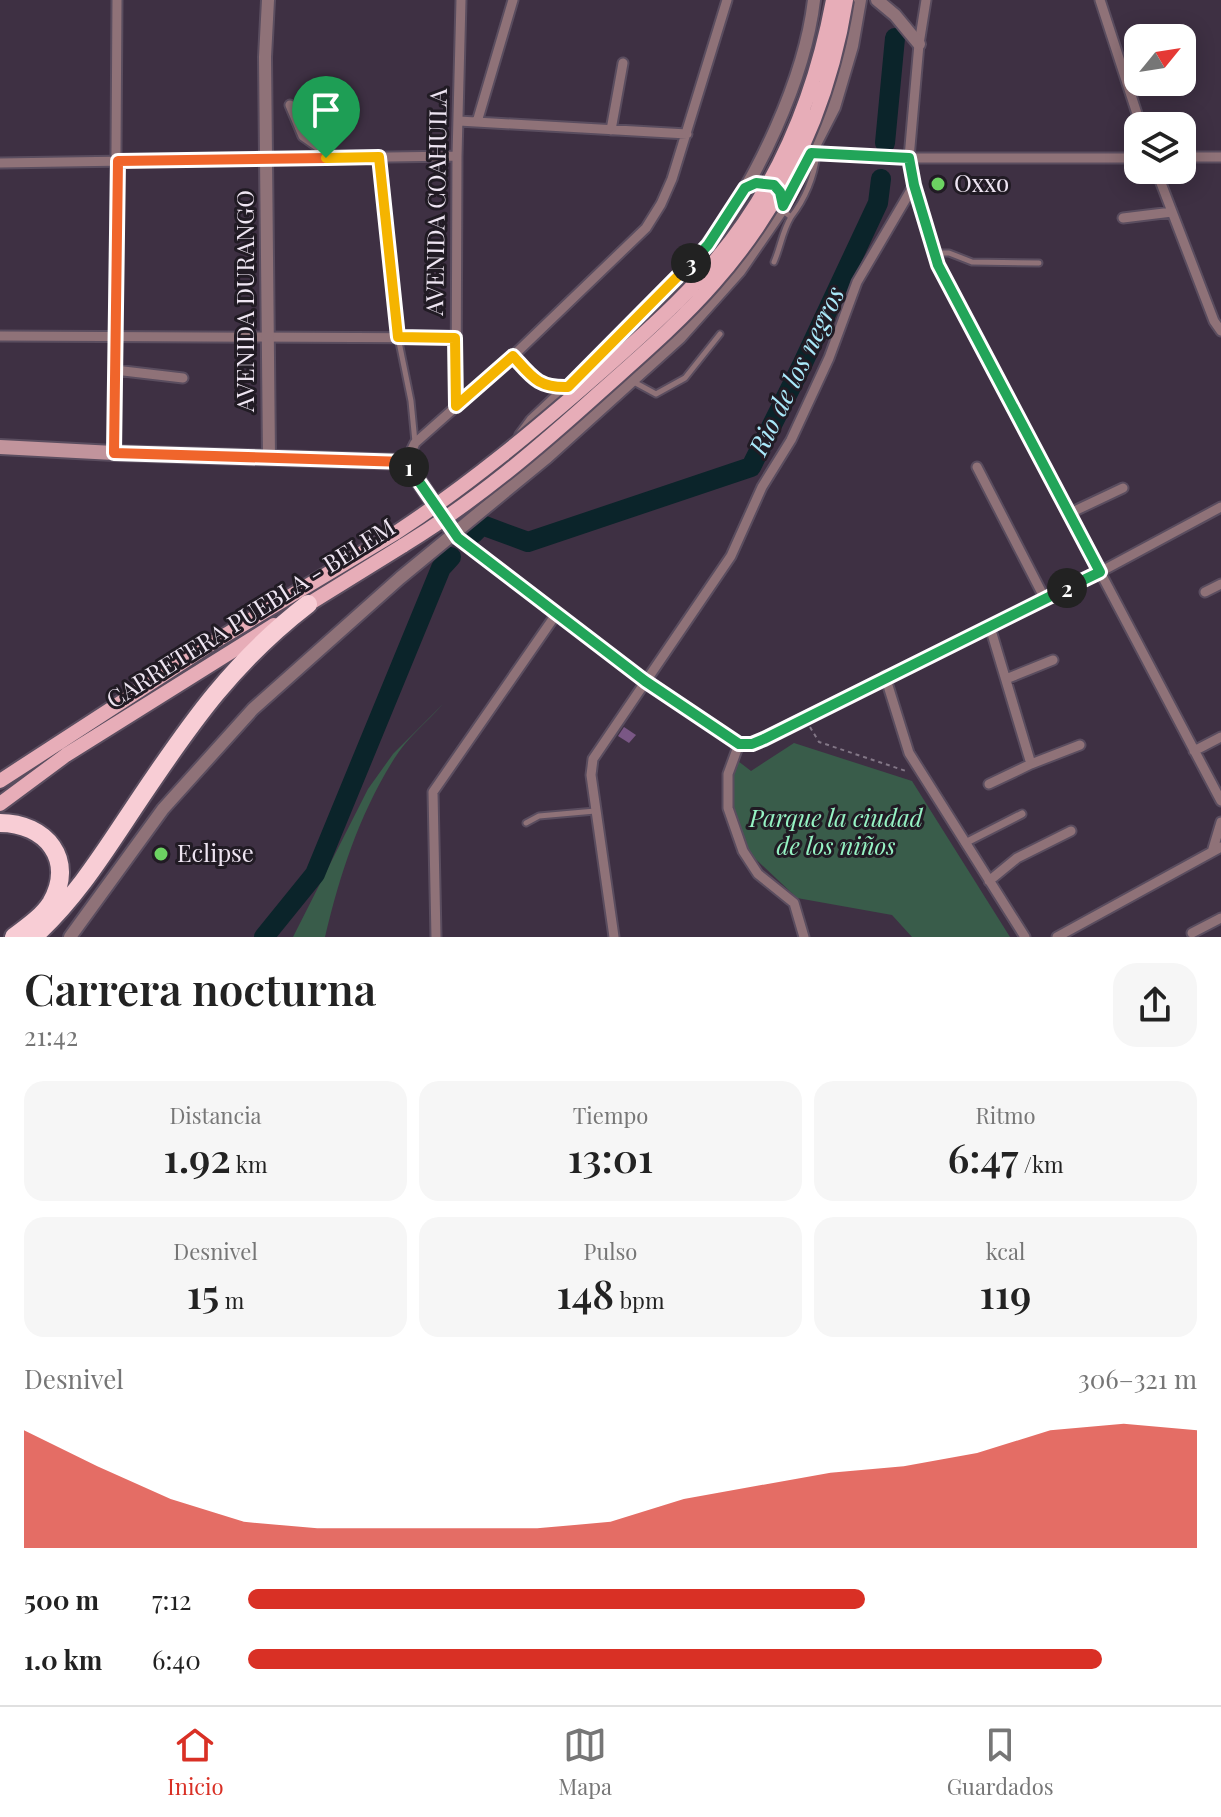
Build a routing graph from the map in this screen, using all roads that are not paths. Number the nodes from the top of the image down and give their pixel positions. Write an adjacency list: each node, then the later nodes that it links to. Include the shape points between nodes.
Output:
1 (117, 0): 32 (street)
2 (268, 0): 31 (street, AVENIDA DURANGO)
3 (461, 0): 18 (street, AVENIDA COAHUILA)
4 (513, 0): 20 (street)
5 (727, 0): 22 (street)
6 (814, 0): 12 (street)
7 (860, 0): 13 (street)
8 (877, 0): 14 (street)
9 (926, 0): 14 (street)
10 (1100, 0): 17 (street)
11 (837, 1): 12 (street); 13 (street); 57 (main road, CARRETERA PUEBLA - BELEM, bridge, via 810,94 744,223 680,299); 67 (main road, CARRETERA PUEBLA - BELEM, bridge, via 838,49 821,106 796,162 749,241 679,319 516,467 462,508)
12 (812, 18): 19 (street)
13 (856, 23): 23 (street, via 834,107)
14 (919, 44): 29 (street)
15 (623, 63): 21 (street)
16 (290, 105): 28 (street, via 303,136)
17 (1136, 112)
18 (459, 121): 20 (street); 24 (street, AVENIDA COAHUILA)
19 (779, 121): 23 (street, via 794,147); 36 (street)
20 (477, 122): 21 (street)
21 (611, 130): 22 (street)
22 (687, 134): 50 (street, via 661,204 646,228)
23 (814, 153): 29 (street); 37 (street)
24 (457, 156): 25 (street); 49 (street, AVENIDA COAHUILA)
25 (379, 157): 28 (street); 48 (street)
26 (1196, 157): 27 (street)
27 (1221, 157)
28 (326, 158): 31 (street)
29 (909, 158): 30 (street); 35 (street)
30 (1124, 158)
31 (268, 159): 32 (street); 47 (street, AVENIDA DURANGO)
32 (118, 161): 33 (street); 46 (street)
33 (0, 163)
34 (1161, 184): 38 (street)
35 (914, 185): 40 (street); 78 (street, via 857,282 810,399 731,556)
36 (745, 188): 37 (street, via 774,185); 54 (street, via 708,245)
37 (785, 211): 41 (lane); 53 (street, via 680,337)
38 (1172, 212): 39 (street); 43 (street)
39 (1123, 218)
40 (935, 253): 42 (lane, via 972,262); 65 (street)
41 (774, 262)
42 (1039, 263)
43 (1221, 331)
44 (720, 334): 53 (lane, via 685,378 656,394)
45 (0, 336): 46 (street)
46 (115, 337): 47 (street); 51 (street)
47 (268, 337): 48 (street); 60 (street, AVENIDA DURANGO)
48 (398, 337): 49 (street); 56 (lane)
49 (455, 338): 55 (street, AVENIDA COAHUILA)
50 (513, 356): 54 (lane, via 538,382 549,388); 55 (street)
51 (115, 370): 52 (street); 59 (street)
52 (183, 378)
53 (631, 381): 66 (street)
54 (568, 387): 57 (street)
55 (456, 406): 56 (street)
56 (415, 443): 61 (street)
57 (515, 445): 67 (main road, CARRETERA PUEBLA - BELEM, bridge)
58 (0, 447): 59 (main road)
59 (114, 453): 60 (main road)
60 (269, 457): 61 (main road)
61 (406, 462): 66 (main road)
62 (977, 467): 71 (street)
63 (1123, 488): 65 (street)
64 (1221, 507): 68 (street)
65 (1068, 514): 68 (street)
66 (453, 532): 73 (street); 101 (street, via 253,709 163,809)
67 (400, 538): 72 (main road, CARRETERA PUEBLA - BELEM); 84 (main road, CARRETERA PUEBLA - BELEM, via 214,642)
68 (1100, 572): 71 (street); 82 (street)
69 (1221, 584): 70 (street)
70 (1205, 592)
71 (1045, 599): 74 (street)
72 (308, 604): 87 (main road, CARRETERA PUEBLA - BELEM, via 66,755); 100 (highway, via 226,679 103,856)
73 (557, 613): 78 (street); 102 (street, via 433,792)
74 (990, 627): 76 (street); 77 (street)
75 (1053, 660): 77 (street)
76 (885, 676): 80 (street, via 752,744); 94 (street, via 909,753)
77 (1006, 679): 83 (street)
78 (645, 681): 80 (street); 88 (street, via 593,759)
79 (1221, 737): 82 (street)
80 (739, 744): 104 (street, via 728,774 728,808 743,851 758,874 794,903)
81 (1080, 745): 83 (street)
82 (1194, 751): 86 (street)
83 (1031, 764): 85 (street)
84 (0, 781)
85 (989, 784)
86 (1221, 801)
87 (0, 804)
88 (596, 811): 92 (lane, via 539,816); 103 (street)
89 (1022, 814): 94 (street)
90 (1221, 822): 95 (street)
91 (0, 823): 99 (highway, via 44,835 59,867 50,904)
92 (526, 823)
93 (1071, 831): 96 (street, via 1017,858)
94 (965, 843): 96 (street)
95 (1216, 850): 106 (street)
96 (989, 881): 105 (street)
97 (1221, 918): 98 (street)
98 (1192, 933)
99 (14, 937)
100 (33, 937)
101 (70, 937)
102 (436, 937)
103 (614, 937)
104 (804, 937)
105 (1025, 937)
106 (1057, 937)

